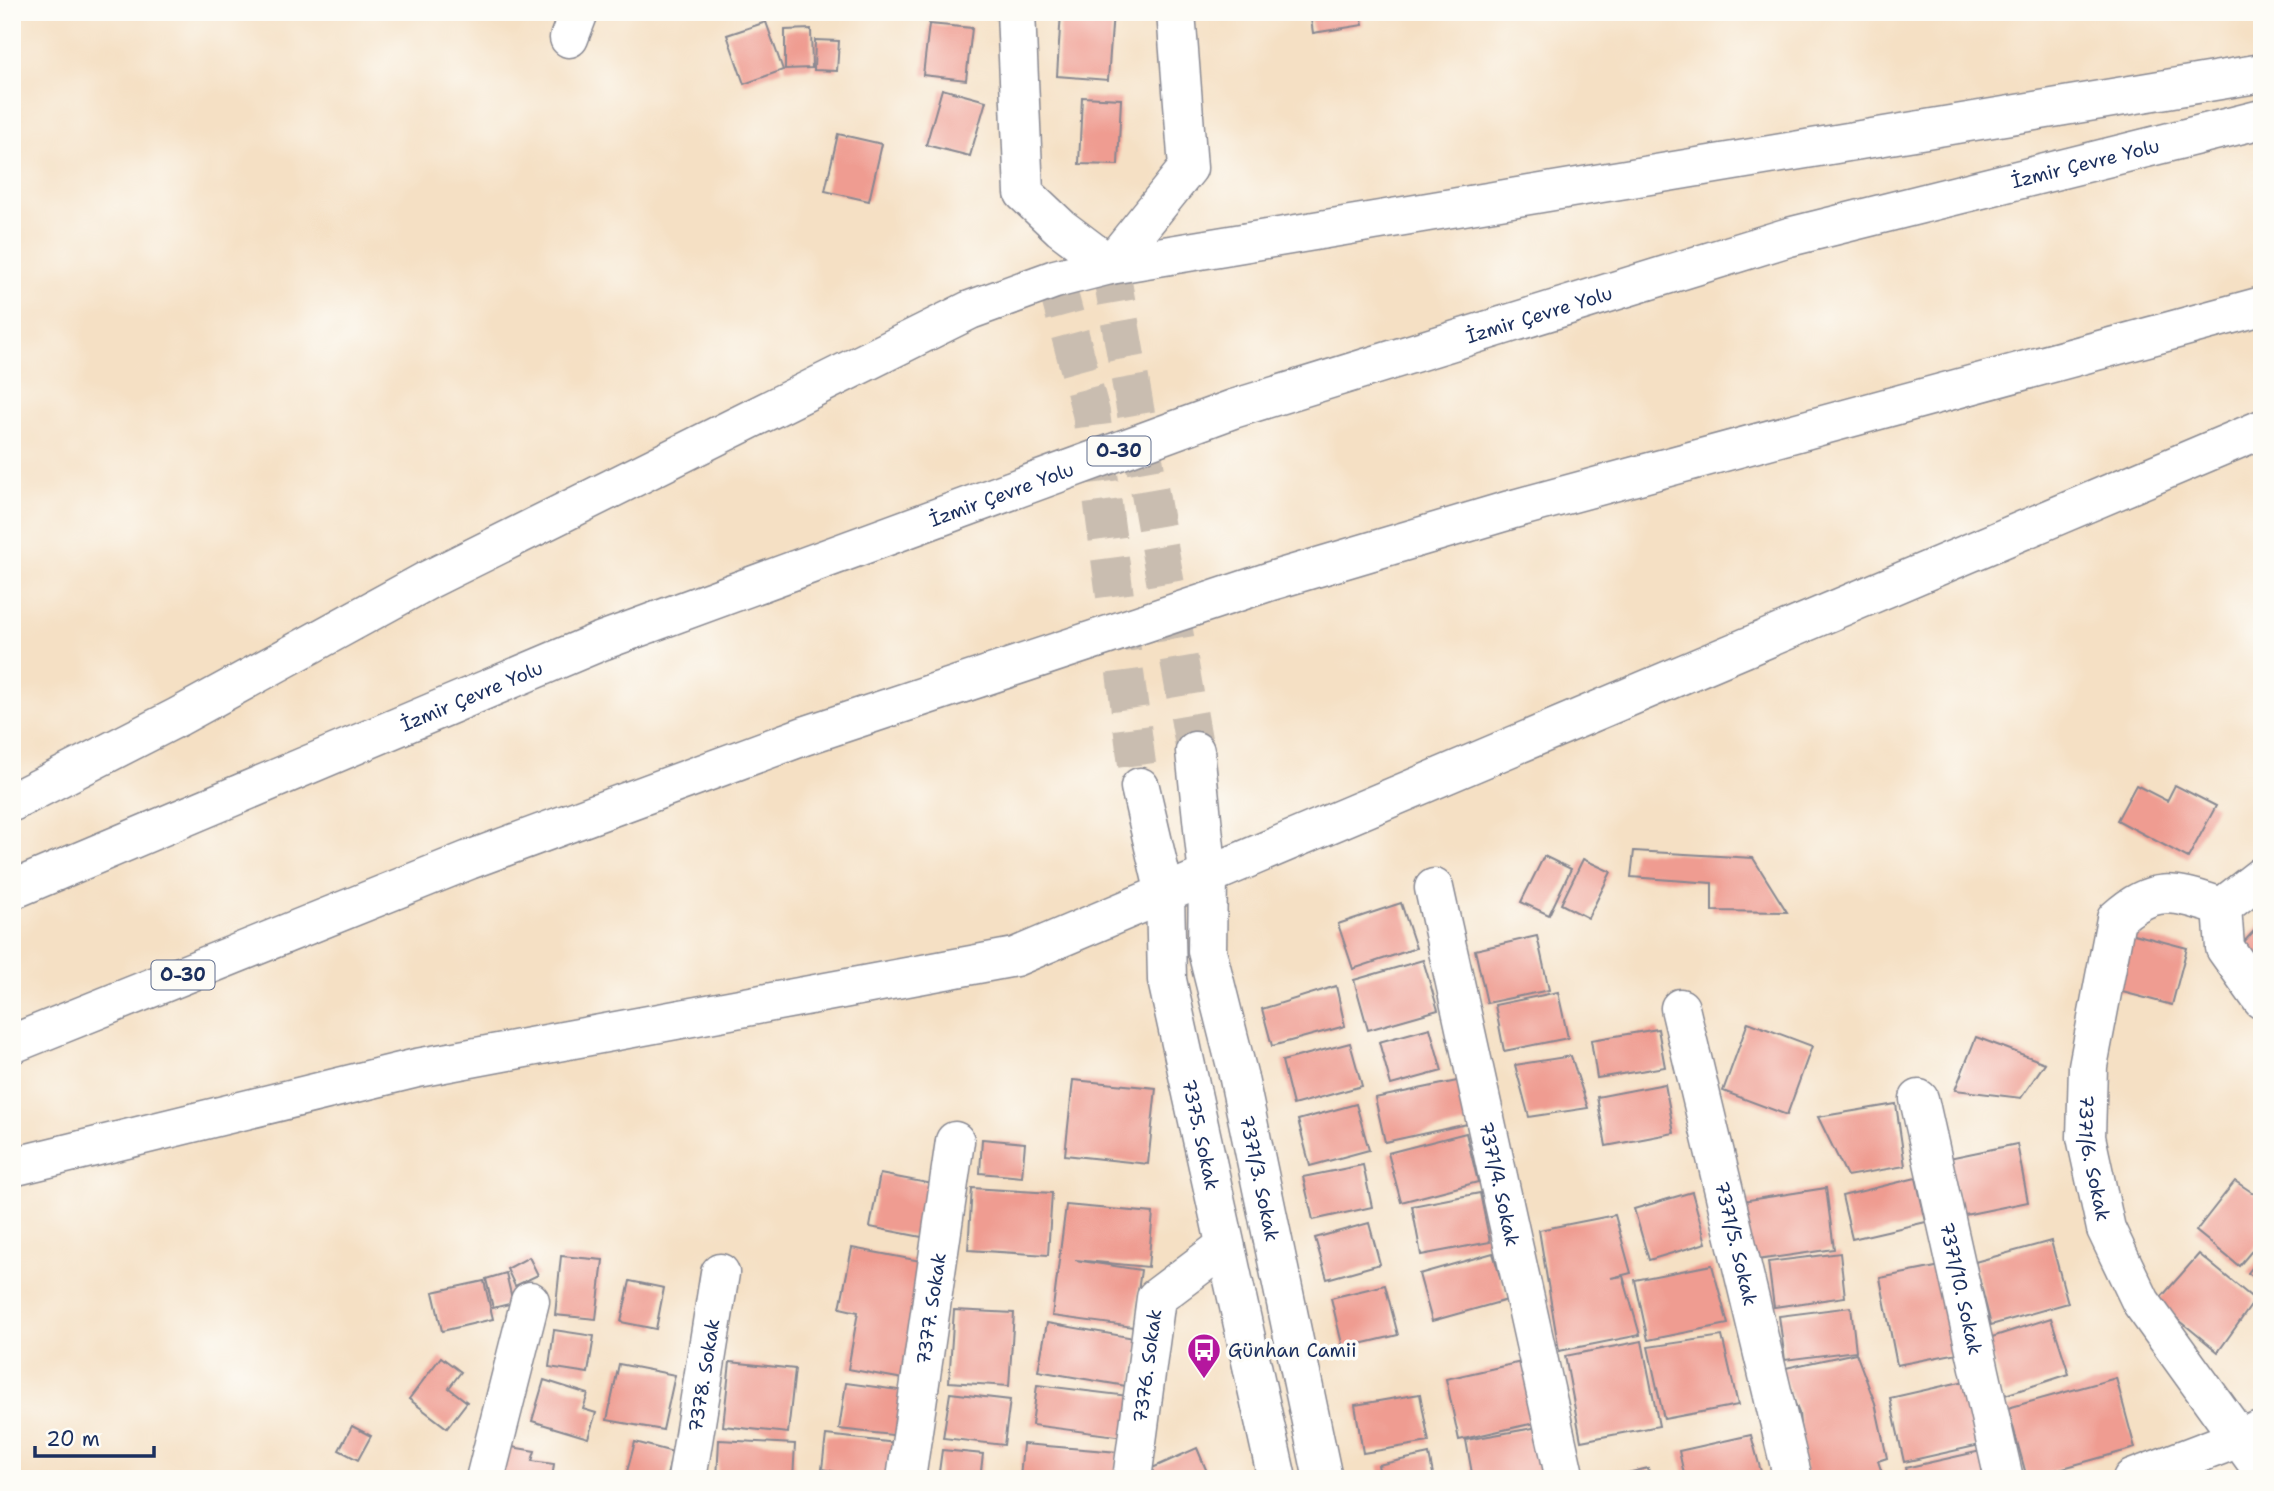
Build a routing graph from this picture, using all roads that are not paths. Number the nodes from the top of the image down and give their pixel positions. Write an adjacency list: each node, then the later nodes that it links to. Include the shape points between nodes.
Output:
1 (1016, 12): 5 (main road, via 1024,193)
2 (1176, 12): 5 (main road, via 1188,168)
3 (2262, 73): 5 (main road)
4 (2262, 119): 14 (main road, İzmir Çevre Yolu / O-30, via 1789,236 1233,409 599,642)
5 (1110, 265): 10 (main road, via 1055,279 970,310 428,580)
6 (2262, 306): 19 (main road, O-30, via 1510,510 1258,585 765,751 468,860)
7 (2262, 429): 11 (main road)
8 (1195, 751): 11 (main road)
9 (1140, 787): 15 (main road, 7375. Sokak)
10 (12, 803)
11 (1208, 876): 15 (main road); 33 (main road, 7371/3. Sokak, via 1208,951)
12 (2262, 876): 16 (main road)
13 (1434, 888): 34 (main road, 7371/4. Sokak)
14 (12, 890)
15 (1165, 894): 22 (main road, via 1015,957 417,1068); 23 (main road, 7375. Sokak, via 1167,981)
16 (2222, 907): 17 (main road, via 2225,948); 26 (main road, 7371/6. Sokak, via 2172,892 2134,902 2116,919 2088,1066 2086,1137 2106,1229 2141,1302)
17 (2262, 1000)
18 (1680, 1007): 35 (main road, 7371/5. Sokak)
19 (12, 1044)
20 (1919, 1099): 36 (main road, 7371/10. Sokak)
21 (955, 1141): 30 (main road, 7377. Sokak)
22 (12, 1167)
23 (1225, 1246): 31 (main road, 7376. Sokak, via 1156,1297); 32 (main road, 7375. Sokak)
24 (720, 1273): 29 (main road, 7378. Sokak)
25 (530, 1301): 28 (main road)
26 (2250, 1435): 27 (main road, 7371/6. Sokak); 37 (main road)
27 (2262, 1470)
28 (485, 1479)
29 (687, 1479)
30 (906, 1479)
31 (1132, 1479)
32 (1277, 1479)
33 (1322, 1479)
34 (1565, 1479)
35 (1793, 1479)
36 (2004, 1479)
37 (2132, 1479)

